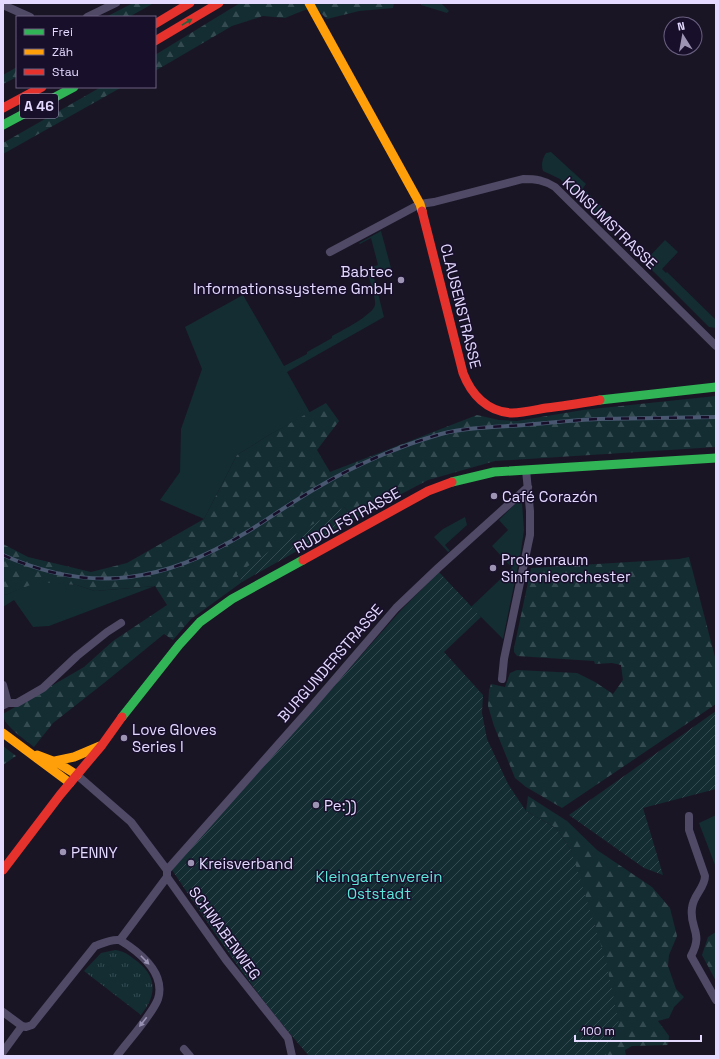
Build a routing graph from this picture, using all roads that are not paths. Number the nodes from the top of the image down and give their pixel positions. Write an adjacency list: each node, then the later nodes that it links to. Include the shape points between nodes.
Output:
1 (116, 3): 7 (street)
2 (190, 3): 8 (main road)
3 (219, 3): 9 (main road, one-way to 3)
4 (309, 3): 14 (main road, CLAUSENSTRASSE)
5 (3, 5): 6 (street)
6 (28, 16)
7 (89, 16)
8 (156, 23)
9 (156, 40)
10 (40, 88): 12 (main road, A 46)
11 (72, 88): 13 (main road, A 46)
12 (3, 108)
13 (3, 125)
14 (420, 204): 15 (street, KONSUMSTRASSE); 16 (street, KONSUMSTRASSE, via 522,179 545,181 555,187); 17 (main road, CLAUSENSTRASSE, via 466,384 494,410 512,413)
15 (330, 252)
16 (716, 346)
17 (716, 387)
18 (716, 458): 19 (main road, RUDOLFSTRASSE)
19 (526, 470): 20 (street); 26 (main road, RUDOLFSTRASSE, via 473,476 428,491 220,607 200,622 179,645)
20 (528, 487): 22 (street, via 530,535); 33 (street, BURGUNDERSTRASSE, via 396,608)
21 (121, 623): 24 (street, via 77,656 43,688 17,703)
22 (502, 679)
23 (3, 686): 24 (street)
24 (5, 704)
25 (3, 734): 27 (main road)
26 (102, 745): 28 (main road, via 74,757); 29 (main road, RUDOLFSTRASSE)
27 (29, 753): 28 (main road); 30 (main road)
28 (55, 761): 29 (main road)
29 (77, 775): 30 (main road, RUDOLFSTRASSE); 33 (street, SCHWABENWEG, via 131,822)
30 (70, 783): 32 (main road, RUDOLFSTRASSE)
31 (689, 816): 35 (street, via 689,830 705,876 705,883 693,902 694,925 698,937 697,947 691,956)
32 (4, 867)
33 (167, 874): 34 (street, BURGUNDERSTRASSE); 42 (street, SCHWABENWEG, via 226,960 288,1038)
34 (120, 940): 37 (street, via 95,946 32,1025); 40 (street, one-way to 40, via 138,952 153,968 159,988 158,999 148,1017)
35 (716, 1000)
36 (3, 1012): 37 (street)
37 (22, 1026): 39 (street)
38 (184, 1048): 41 (street)
39 (3, 1052)
40 (117, 1056)
41 (190, 1056)
42 (292, 1056)

